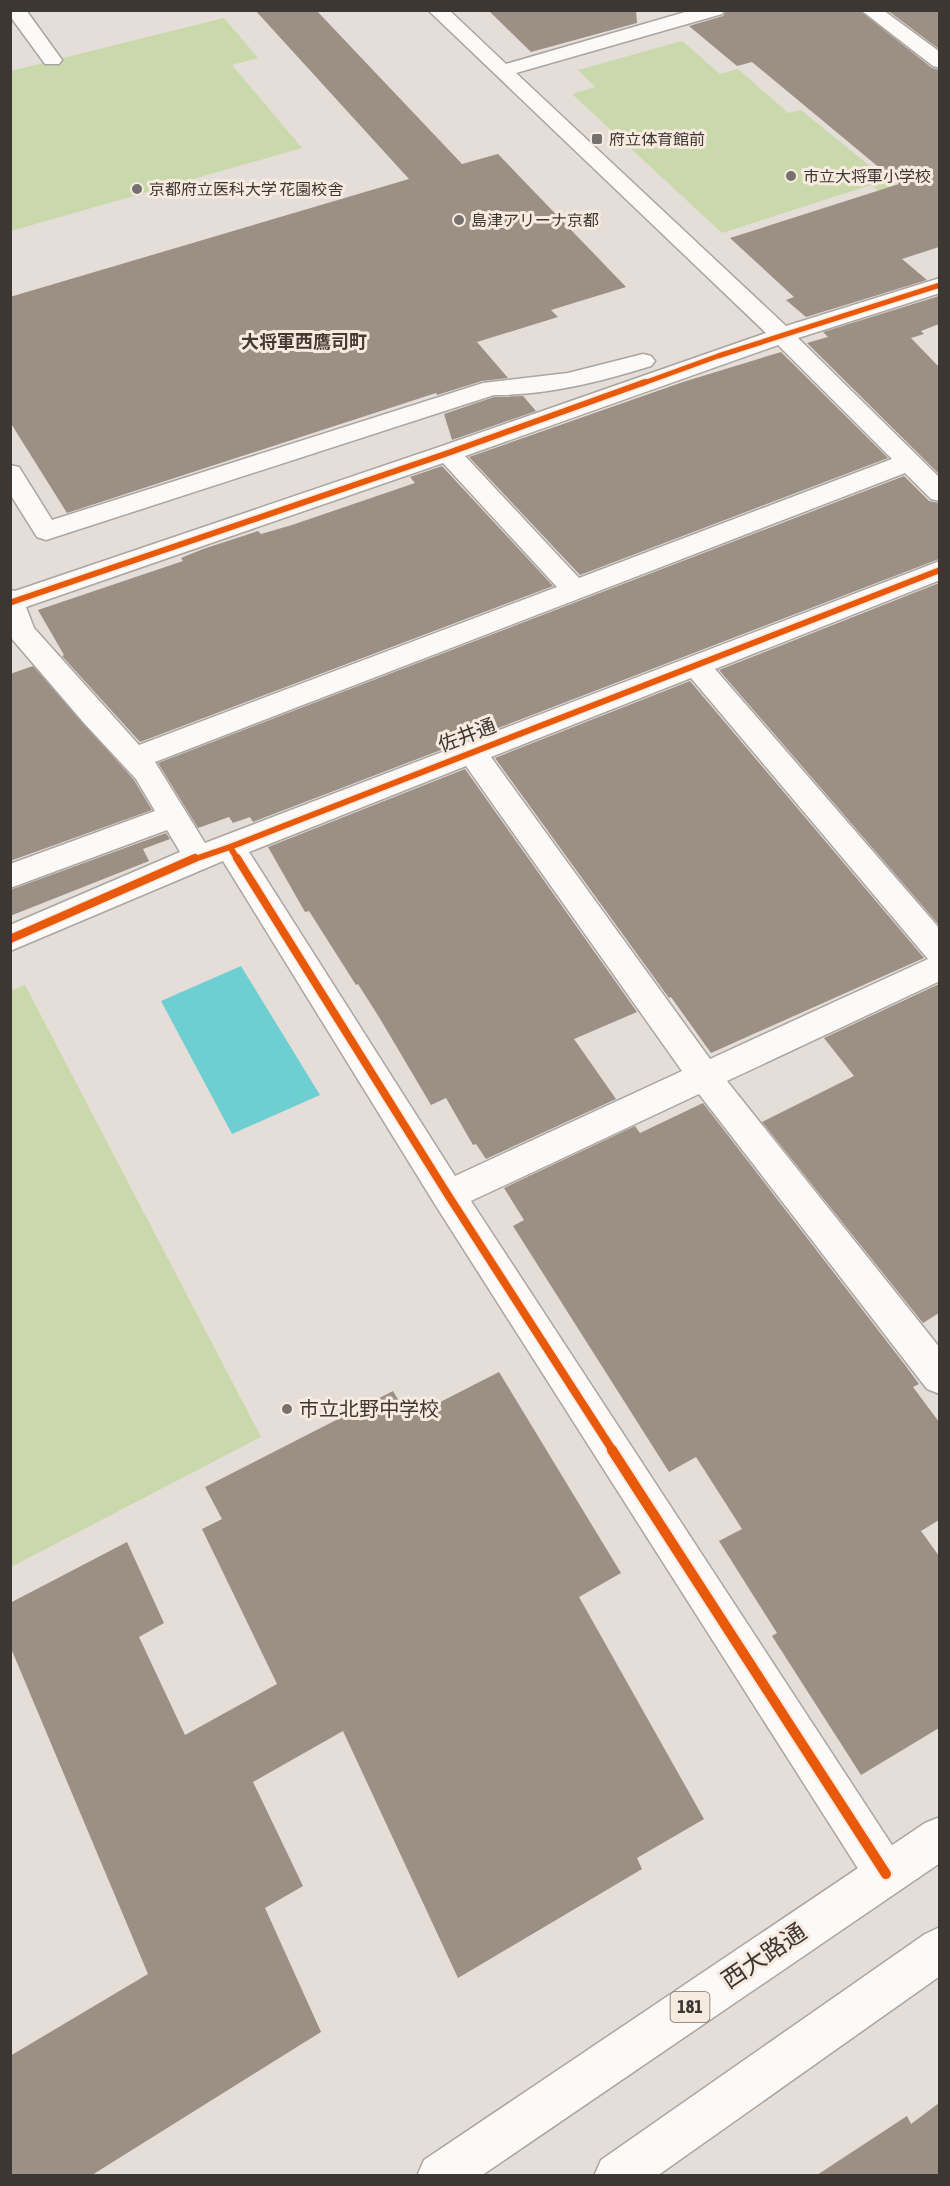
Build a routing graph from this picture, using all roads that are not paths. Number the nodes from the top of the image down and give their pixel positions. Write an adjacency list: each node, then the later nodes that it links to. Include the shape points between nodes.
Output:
1 (16, 10): 6 (street)
2 (437, 10): 10 (street)
3 (715, 10): 5 (street)
4 (870, 10): 9 (street)
5 (672, 16): 10 (street)
6 (31, 31): 7 (street); 8 (street)
7 (10, 36)
8 (52, 60)
9 (939, 62)
10 (502, 71): 12 (street)
11 (939, 285): 12 (street)
12 (783, 336): 13 (street); 15 (street)
13 (718, 356): 14 (street); 16 (street, via 660,356 585,378 492,388 46,531)
14 (448, 453): 19 (street); 20 (street)
15 (909, 462): 17 (street); 19 (street)
16 (10, 473)
17 (939, 493)
18 (939, 570): 22 (street, 佐井通)
19 (575, 590): 24 (street)
20 (11, 600): 21 (street)
21 (16, 634): 24 (street)
22 (697, 666): 23 (street, 佐井通); 29 (street)
23 (471, 751): 26 (street, 佐井通); 31 (street)
24 (135, 758): 25 (street)
25 (173, 816): 26 (street); 27 (street)
26 (214, 852): 28 (street, 佐井通); 32 (street)
27 (10, 876)
28 (10, 939)
29 (939, 951)
30 (939, 967): 31 (street)
31 (705, 1076): 32 (street); 33 (street)
32 (448, 1195): 35 (street)
33 (939, 1377)
34 (939, 1838): 35 (street, 西大路通 / 181)
35 (886, 1874): 37 (street, 西大路通 / 181)
36 (936, 1960): 38 (street)
37 (440, 2175)
38 (617, 2175)

